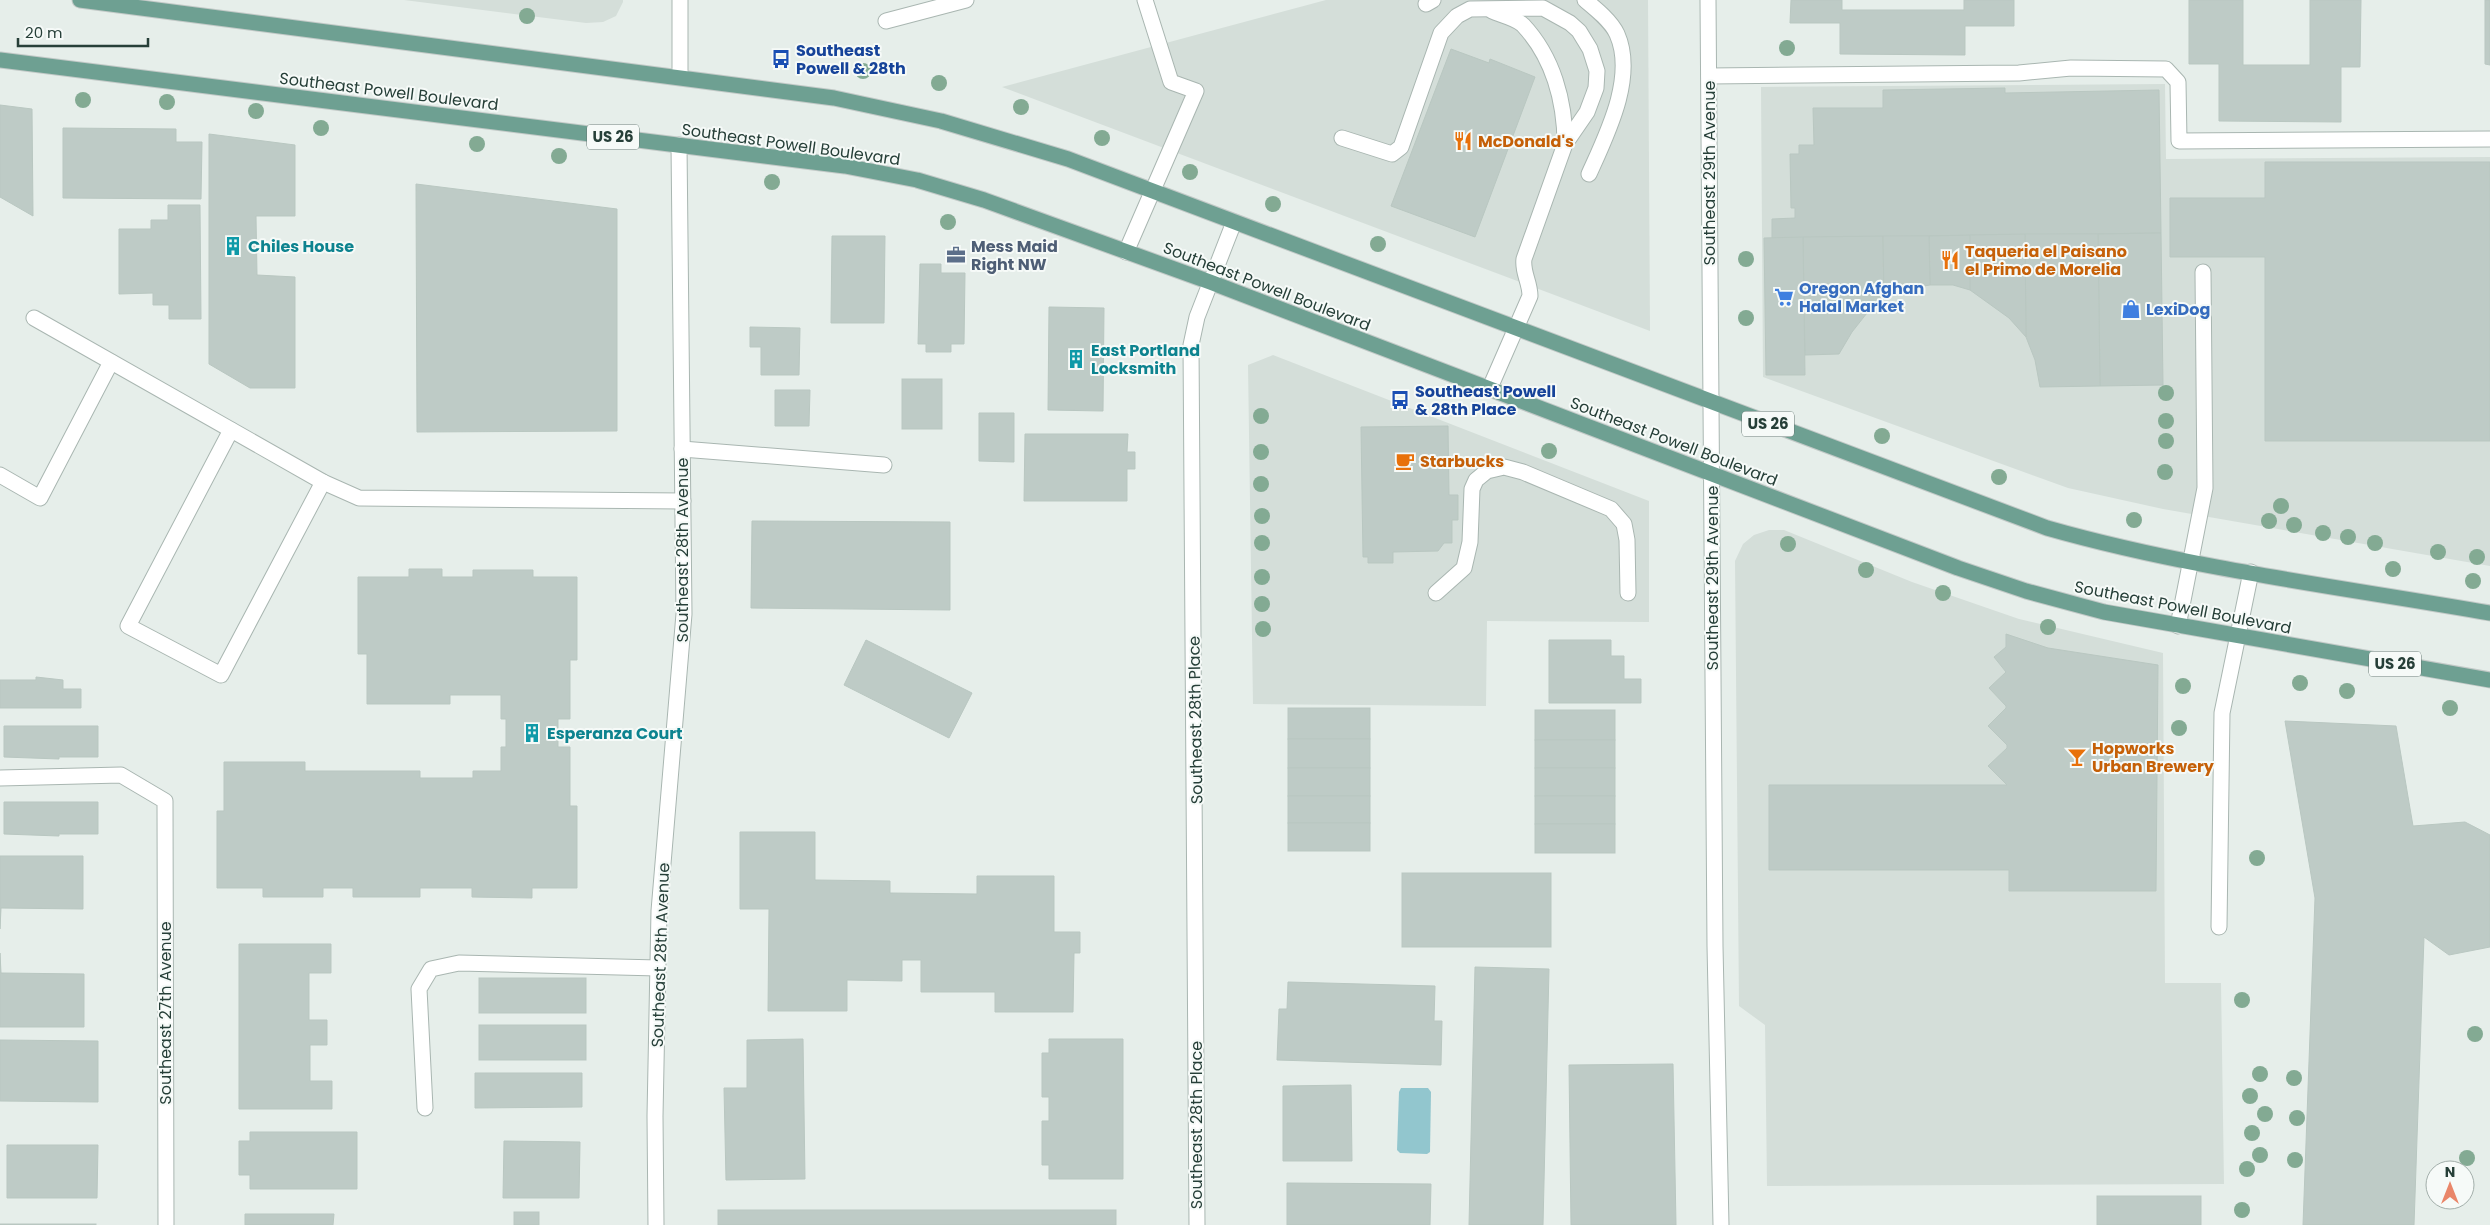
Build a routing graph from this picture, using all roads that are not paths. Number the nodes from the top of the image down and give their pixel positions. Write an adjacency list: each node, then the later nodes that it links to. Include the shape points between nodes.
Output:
1 (80, 0): 11 (main road, US 26)
2 (680, 0): 11 (street)
3 (966, 0): 8 (street)
4 (1145, 0): 17 (street, via 1171,82 1196,91)
5 (1585, 0): 16 (street, via 1616,34 1623,60 1619,98)
6 (1708, 0): 10 (street, Southeast 29th Avenue)
7 (1487, 8): 12 (street, via 1470,9 1457,16 1441,33 1401,147 1392,154); 14 (street, via 1522,24 1549,62 1562,102); 14 (street, via 1543,8 1570,23 1590,49 1597,71 1596,88 1587,112)
8 (886, 21)
9 (0, 60): 15 (main road, Southeast Powell Boulevard / US 26)
10 (1708, 76): 13 (street, via 2166,69 2178,82 2179,141); 26 (street, Southeast 29th Avenue)
11 (680, 77): 17 (main road, US 26, via 834,98 941,121 1068,159)
12 (1342, 138)
13 (2490, 139)
14 (1565, 144): 23 (street, via 1524,259 1522,269 1530,286 1530,296)
15 (679, 145): 19 (main road, Southeast Powell Boulevard / US 26, via 845,166 916,180 984,200); 28 (street, Southeast 28th Avenue)
16 (1589, 174)
17 (1154, 191): 18 (main road, US 26); 19 (street)
18 (1234, 222): 21 (street, Southeast 28th Place); 23 (main road, US 26)
19 (1126, 252): 21 (main road, Southeast Powell Boulevard / US 26)
20 (2203, 272): 34 (street, via 2205,488)
21 (1210, 282): 25 (main road, Southeast Powell Boulevard / US 26); 48 (street, Southeast 28th Place, via 1191,345)
22 (34, 318): 24 (street)
23 (1517, 329): 25 (street); 26 (main road, US 26)
24 (111, 362): 27 (street); 30 (street, via 40,498)
25 (1489, 390): 31 (main road, Southeast Powell Boulevard / US 26)
26 (1710, 403): 31 (street, Southeast 29th Avenue); 34 (main road, US 26, via 2046,528 2118,548)
27 (231, 430): 32 (street); 32 (street, via 128,626 221,675)
28 (682, 449): 29 (street); 33 (street, Southeast 28th Avenue)
29 (884, 465)
30 (0, 475)
31 (1712, 475): 39 (main road, Southeast Powell Boulevard / US 26, via 2026,591 2104,612); 49 (street, Southeast 29th Avenue, via 1715,946)
32 (323, 482): 33 (street, via 359,498 375,499)
33 (683, 501): 44 (street, Southeast 28th Avenue, via 684,614 659,911)
34 (2191, 562): 35 (main road, US 26); 39 (street)
35 (2251, 572): 38 (main road, US 26); 40 (street)
36 (1436, 593): 37 (street, via 1464,568 1470,542 1472,489 1476,480 1487,471 1504,467 1611,509 1624,524)
37 (1628, 593)
38 (2490, 613)
39 (2178, 626): 40 (main road, Southeast Powell Boulevard / US 26)
40 (2237, 636): 41 (main road, Southeast Powell Boulevard / US 26); 43 (street, via 2222,713)
41 (2490, 680)
42 (0, 778): 46 (street, Southeast 27th Avenue, via 120,775 164,801)
43 (2219, 927)
44 (658, 968): 45 (street, via 459,963 431,969 419,989); 47 (street, Southeast 28th Avenue)
45 (425, 1108)
46 (166, 1225)
47 (656, 1225)
48 (1197, 1225)
49 (1721, 1225)

